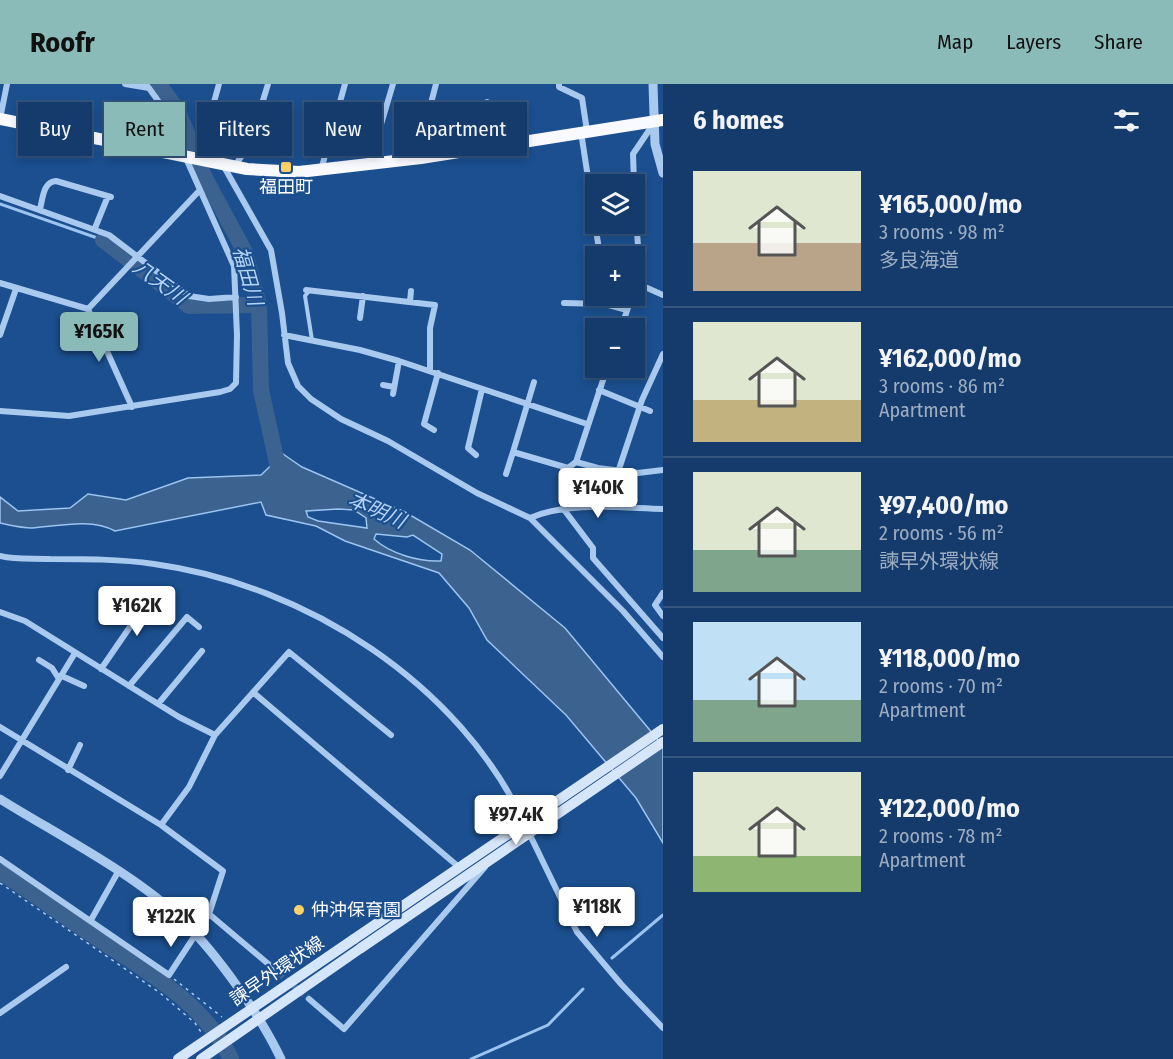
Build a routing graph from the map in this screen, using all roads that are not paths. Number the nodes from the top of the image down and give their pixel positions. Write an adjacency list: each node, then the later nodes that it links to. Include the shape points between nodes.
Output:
1 (7, 84): 13 (street)
2 (125, 84): 10 (street)
3 (219, 84): 11 (street)
4 (268, 84): 20 (street, via 250,142)
5 (345, 84): 22 (street)
6 (393, 84): 21 (street)
7 (436, 84): 12 (street)
8 (653, 84): 14 (street)
9 (557, 85): 15 (street, via 582,98)
10 (147, 86): 18 (street, via 164,109)
11 (214, 102)
12 (431, 102)
13 (0, 120): 18 (highway)
14 (659, 120): 15 (highway); 16 (street); 23 (street, via 655,144); 24 (street, via 633,154)
15 (584, 131): 17 (highway); 29 (street)
16 (663, 135)
17 (527, 140)
18 (187, 156): 20 (highway); 25 (street)
19 (434, 156): 21 (highway)
20 (225, 164): 22 (highway, via 284,172); 49 (street, via 271,250)
21 (369, 165): 22 (highway)
22 (320, 171)
23 (663, 172)
24 (634, 174)
25 (199, 191): 30 (street); 38 (street, via 234,266)
26 (0, 195): 27 (street)
27 (40, 209): 28 (street); 28 (street, via 50,181 109,197)
28 (94, 228): 30 (street)
29 (599, 246)
30 (138, 255): 38 (street, via 189,297); 44 (street)
31 (0, 283): 33 (street)
32 (645, 288): 36 (street)
33 (16, 289): 44 (street); 48 (street)
34 (308, 290): 37 (street); 50 (lane, via 305,296)
35 (411, 291): 39 (street)
36 (663, 294)
37 (363, 296): 39 (street); 46 (street)
38 (236, 297): 64 (street, via 236,383 230,389)
39 (410, 302): 53 (street, via 435,305 430,328)
40 (564, 303): 41 (street)
41 (585, 304)
42 (610, 306): 45 (street)
43 (628, 306): 45 (street)
44 (88, 309): 64 (street)
45 (627, 310): 47 (street)
46 (360, 318)
47 (624, 318)
48 (0, 335)
49 (284, 335): 50 (street); 77 (street, via 288,363 298,386 311,399 477,493)
50 (312, 340): 52 (street)
51 (663, 354): 63 (street)
52 (399, 361): 53 (street); 58 (street)
53 (430, 370): 54 (street)
54 (438, 373): 59 (street); 68 (street, via 424,424)
55 (603, 378): 60 (street)
56 (534, 382): 62 (street)
57 (383, 385): 58 (street)
58 (394, 387): 61 (street)
59 (482, 389): 62 (street); 70 (street, via 468,448)
60 (599, 390): 63 (street); 67 (street)
61 (393, 394)
62 (528, 405): 67 (street); 69 (street)
63 (640, 405): 66 (street); 72 (street)
64 (132, 407): 65 (street, via 69,416)
65 (0, 411)
66 (650, 411)
67 (587, 424): 71 (street)
68 (434, 430)
69 (513, 452): 71 (street, via 568,468); 74 (street)
70 (476, 455)
71 (576, 462): 72 (street)
72 (619, 469): 73 (street, via 638,473)
73 (663, 470)
74 (506, 474)
75 (663, 509): 76 (street, via 602,506)
76 (565, 511): 77 (street, via 543,512); 84 (street, via 593,548 593,558)
77 (530, 518): 87 (street)
78 (0, 556): 121 (street, via 154,564 221,578 299,608 374,652 423,687 461,724 515,802 577,932)
79 (154, 592): 89 (street)
80 (663, 593): 82 (street, via 655,605)
81 (0, 612): 86 (street, via 25,621)
82 (663, 616)
83 (199, 627): 92 (street, via 187,617)
84 (663, 638)
85 (202, 651): 94 (street)
86 (75, 652): 89 (street); 90 (street)
87 (663, 657)
88 (39, 660): 90 (street)
89 (101, 669): 92 (street)
90 (61, 677): 91 (street); 95 (street)
91 (84, 686)
92 (129, 686): 94 (street)
93 (254, 693): 99 (street); 100 (street, via 289,652); 111 (street)
94 (158, 704): 99 (street)
95 (43, 706): 96 (street); 101 (street)
96 (52, 711)
97 (0, 728): 101 (street)
98 (663, 729): 118 (main road, 諫早外環状線, bridge)
99 (215, 735): 107 (street, via 189,787)
100 (391, 735)
101 (22, 742): 104 (street); 105 (street)
102 (663, 742): 120 (main road, 諫早外環状線, bridge)
103 (80, 745): 104 (street)
104 (68, 770): 107 (street)
105 (0, 776)
106 (0, 799): 110 (street)
107 (161, 825): 112 (street, via 223,871)
108 (497, 853): 111 (street)
109 (0, 859): 113 (street)
110 (118, 872): 113 (street); 114 (street)
111 (474, 880): 117 (street, via 344,1029)
112 (210, 914): 114 (street); 116 (street)
113 (91, 920): 114 (street, via 169,975)
114 (194, 933): 118 (street)
115 (66, 967): 119 (street)
116 (279, 973)
117 (309, 999)
118 (250, 1009): 120 (street); 122 (main road, 諫早外環状線, via 203,1037)
119 (0, 1013)
120 (258, 1020): 123 (main road, 諫早外環状線); 124 (street)
121 (663, 1028)
122 (178, 1059)
123 (201, 1059)
124 (281, 1059)

